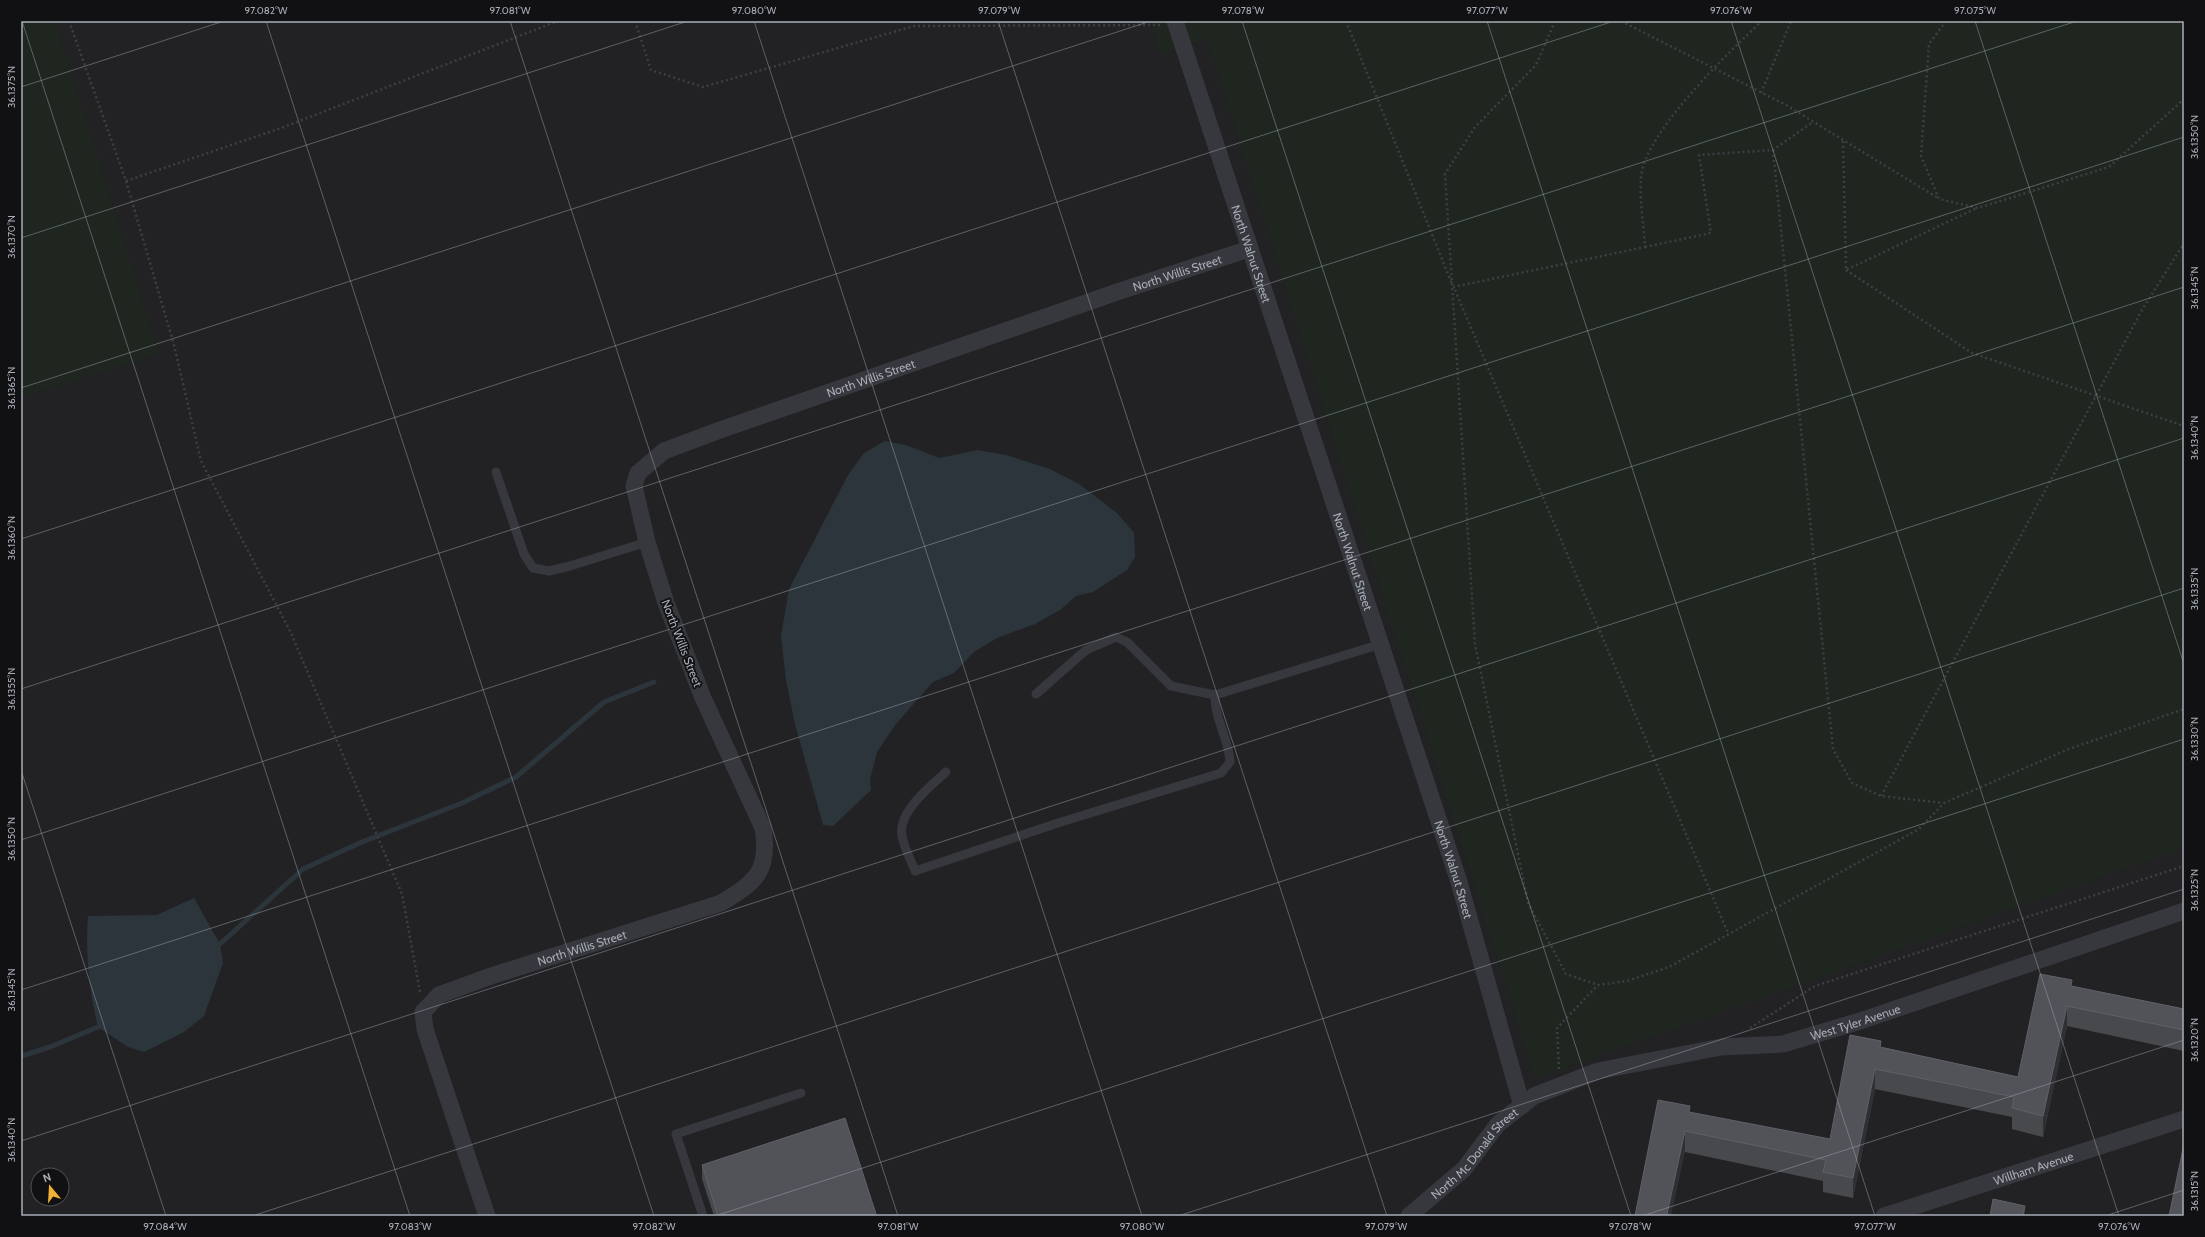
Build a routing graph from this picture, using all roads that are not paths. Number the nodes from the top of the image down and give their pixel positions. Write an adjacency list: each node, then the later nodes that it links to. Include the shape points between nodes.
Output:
1 (1176, 23): 2 (street, North Walnut Street)
2 (1249, 249): 4 (street, North Willis Street, via 1112,294 664,451 638,473 634,486); 5 (street, North Walnut Street)
3 (496, 472): 4 (lane, via 524,554 533,568 549,571)
4 (647, 542): 13 (street, North Willis Street, via 666,603 703,698 763,828 766,849 758,875 747,888 721,903 439,995 423,1012 425,1028)
5 (1381, 644): 7 (lane); 11 (street, North Walnut Street, via 1459,882)
6 (1036, 694): 7 (lane, via 1086,650 1116,637 1127,642 1171,686)
7 (1215, 695): 8 (lane, via 1215,705 1229,749 1230,762 1221,773 1061,822 915,871 901,835 904,816)
8 (946, 772)
9 (2184, 911): 11 (street, West Tyler Avenue, via 1860,1021 1783,1044 1721,1047 1598,1071 1534,1096)
10 (801, 1093): 14 (lane, via 676,1134)
11 (1522, 1106): 15 (street, North Mc Donald Street, via 1498,1124 1464,1169)
12 (2184, 1119): 16 (street, Willham Avenue)
13 (487, 1216)
14 (703, 1216)
15 (1409, 1216)
16 (1884, 1216)

